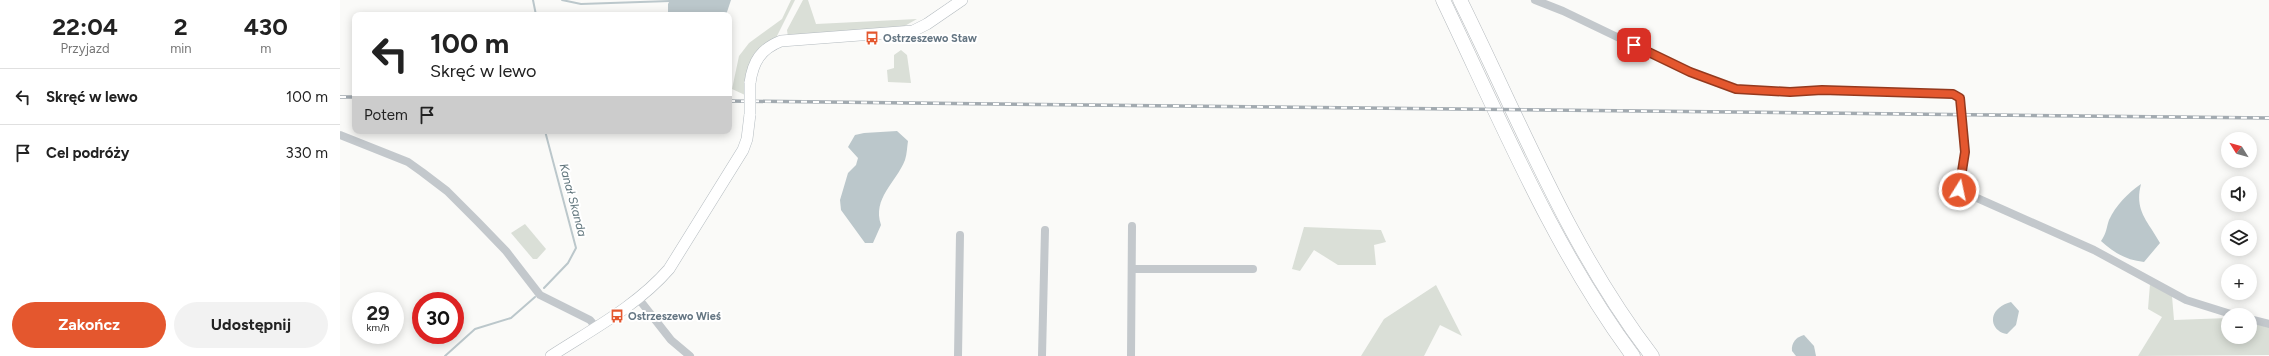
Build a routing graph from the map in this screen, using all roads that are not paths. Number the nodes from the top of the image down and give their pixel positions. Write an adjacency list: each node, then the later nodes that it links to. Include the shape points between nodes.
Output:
1 (962, 0): 11 (street, bridge, via 913,31 781,41 768,47 755,62 750,83 747,139 732,168 669,269)
2 (1444, 0): 21 (highway, via 1543,209 1593,296)
3 (1460, 0): 22 (highway, via 1559,205 1604,285)
4 (1536, 0): 12 (street, via 1690,72 1736,89 1953,94 1960,98 1965,152 1959,190 2094,250 2186,300)
5 (340, 135): 15 (street, via 408,162 447,191 506,252 540,295 590,320)
6 (1132, 226): 9 (street)
7 (1045, 230): 19 (street)
8 (960, 235): 18 (street)
9 (1132, 269): 10 (street); 20 (street)
10 (1253, 269)
11 (638, 298): 15 (street); 17 (street, via 671,340)
12 (2221, 311)
13 (2257, 321): 14 (street)
14 (2269, 324)
15 (596, 326): 16 (street)
16 (551, 356)
17 (690, 356)
18 (958, 356)
19 (1042, 356)
20 (1131, 356)
21 (1633, 356)
22 (1652, 356)

